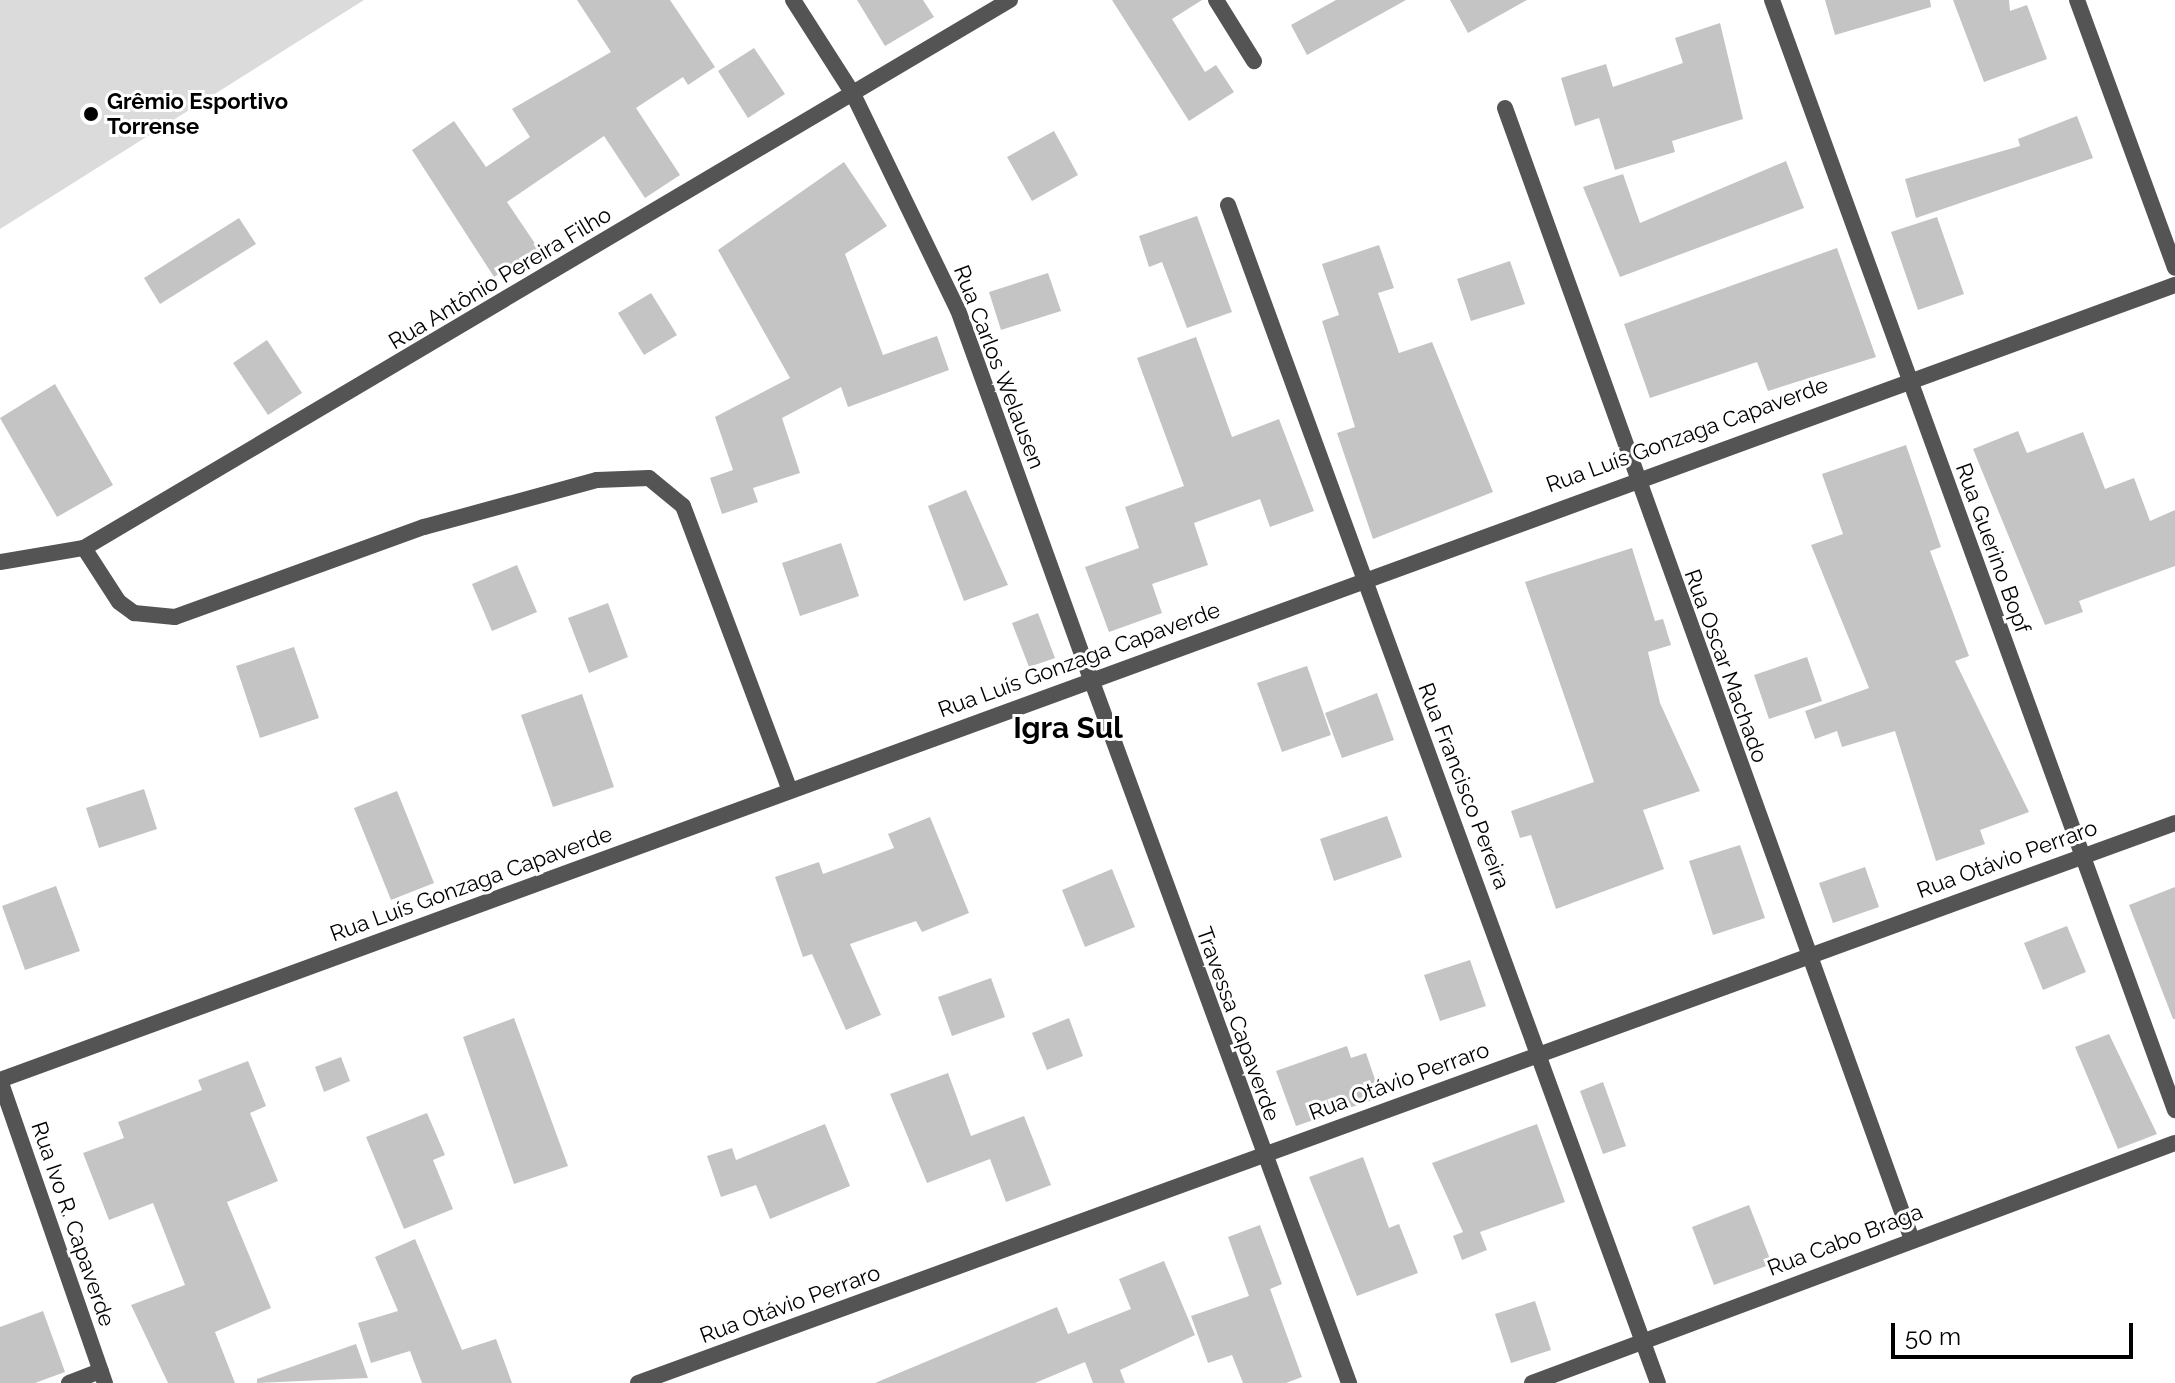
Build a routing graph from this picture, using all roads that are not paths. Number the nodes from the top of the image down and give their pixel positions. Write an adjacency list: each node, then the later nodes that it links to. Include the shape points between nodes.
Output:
1 (793, 0): 7 (street, Rua Carlos Welausen)
2 (1010, 0): 7 (street, Rua Antônio Pereira Filho)
3 (1216, 0): 6 (street)
4 (1772, 0): 12 (street, Rua Guerino Bopf)
5 (2077, 0): 10 (street)
6 (1254, 61)
7 (853, 94): 14 (street, Rua Antônio Pereira Filho); 17 (street, Rua Carlos Welausen, via 958,310)
8 (1505, 108): 13 (street, Rua Oscar Machado)
9 (1228, 205): 16 (street, Rua Francisco Pereira)
10 (2175, 268)
11 (2175, 285): 12 (street, Rua Luís Gonzaga Capaverde)
12 (1908, 377): 13 (street, Rua Luís Gonzaga Capaverde); 20 (street, Rua Guerino Bopf)
13 (1634, 477): 16 (street, Rua Luís Gonzaga Capaverde); 21 (street, Rua Oscar Machado)
14 (84, 548): 15 (street, Rua Antônio Pereira Filho); 18 (street, via 119,602 134,613 175,617 424,527 597,480 649,478 683,506)
15 (0, 562)
16 (1362, 578): 17 (street, Rua Luís Gonzaga Capaverde); 22 (street, Rua Francisco Pereira)
17 (1091, 679): 18 (street, Rua Luís Gonzaga Capaverde); 26 (street, Travessa Capaverde)
18 (790, 791): 23 (street, Rua Luís Gonzaga Capaverde)
19 (2175, 823): 20 (street, Rua Otávio Perraro)
20 (2080, 855): 21 (street, Rua Otávio Perraro); 24 (street, Rua Guerino Bopf)
21 (1807, 954): 22 (street, Rua Otávio Perraro); 27 (street, Rua Oscar Machado)
22 (1540, 1053): 26 (street, Rua Otávio Perraro); 28 (street, Rua Francisco Pereira)
23 (0, 1080): 29 (street, Rua Ivo R. Capaverde)
24 (2175, 1110)
25 (2175, 1143): 27 (street, Rua Cabo Braga)
26 (1262, 1155): 31 (street, Rua Otávio Perraro); 32 (street, Travessa Capaverde)
27 (1911, 1237): 28 (street, Rua Cabo Braga)
28 (1642, 1341): 33 (street, Rua Cabo Braga); 34 (street, Rua Francisco Pereira)
29 (103, 1377): 30 (street)
30 (69, 1383)
31 (638, 1383)
32 (1349, 1383)
33 (1532, 1383)
34 (1658, 1383)

